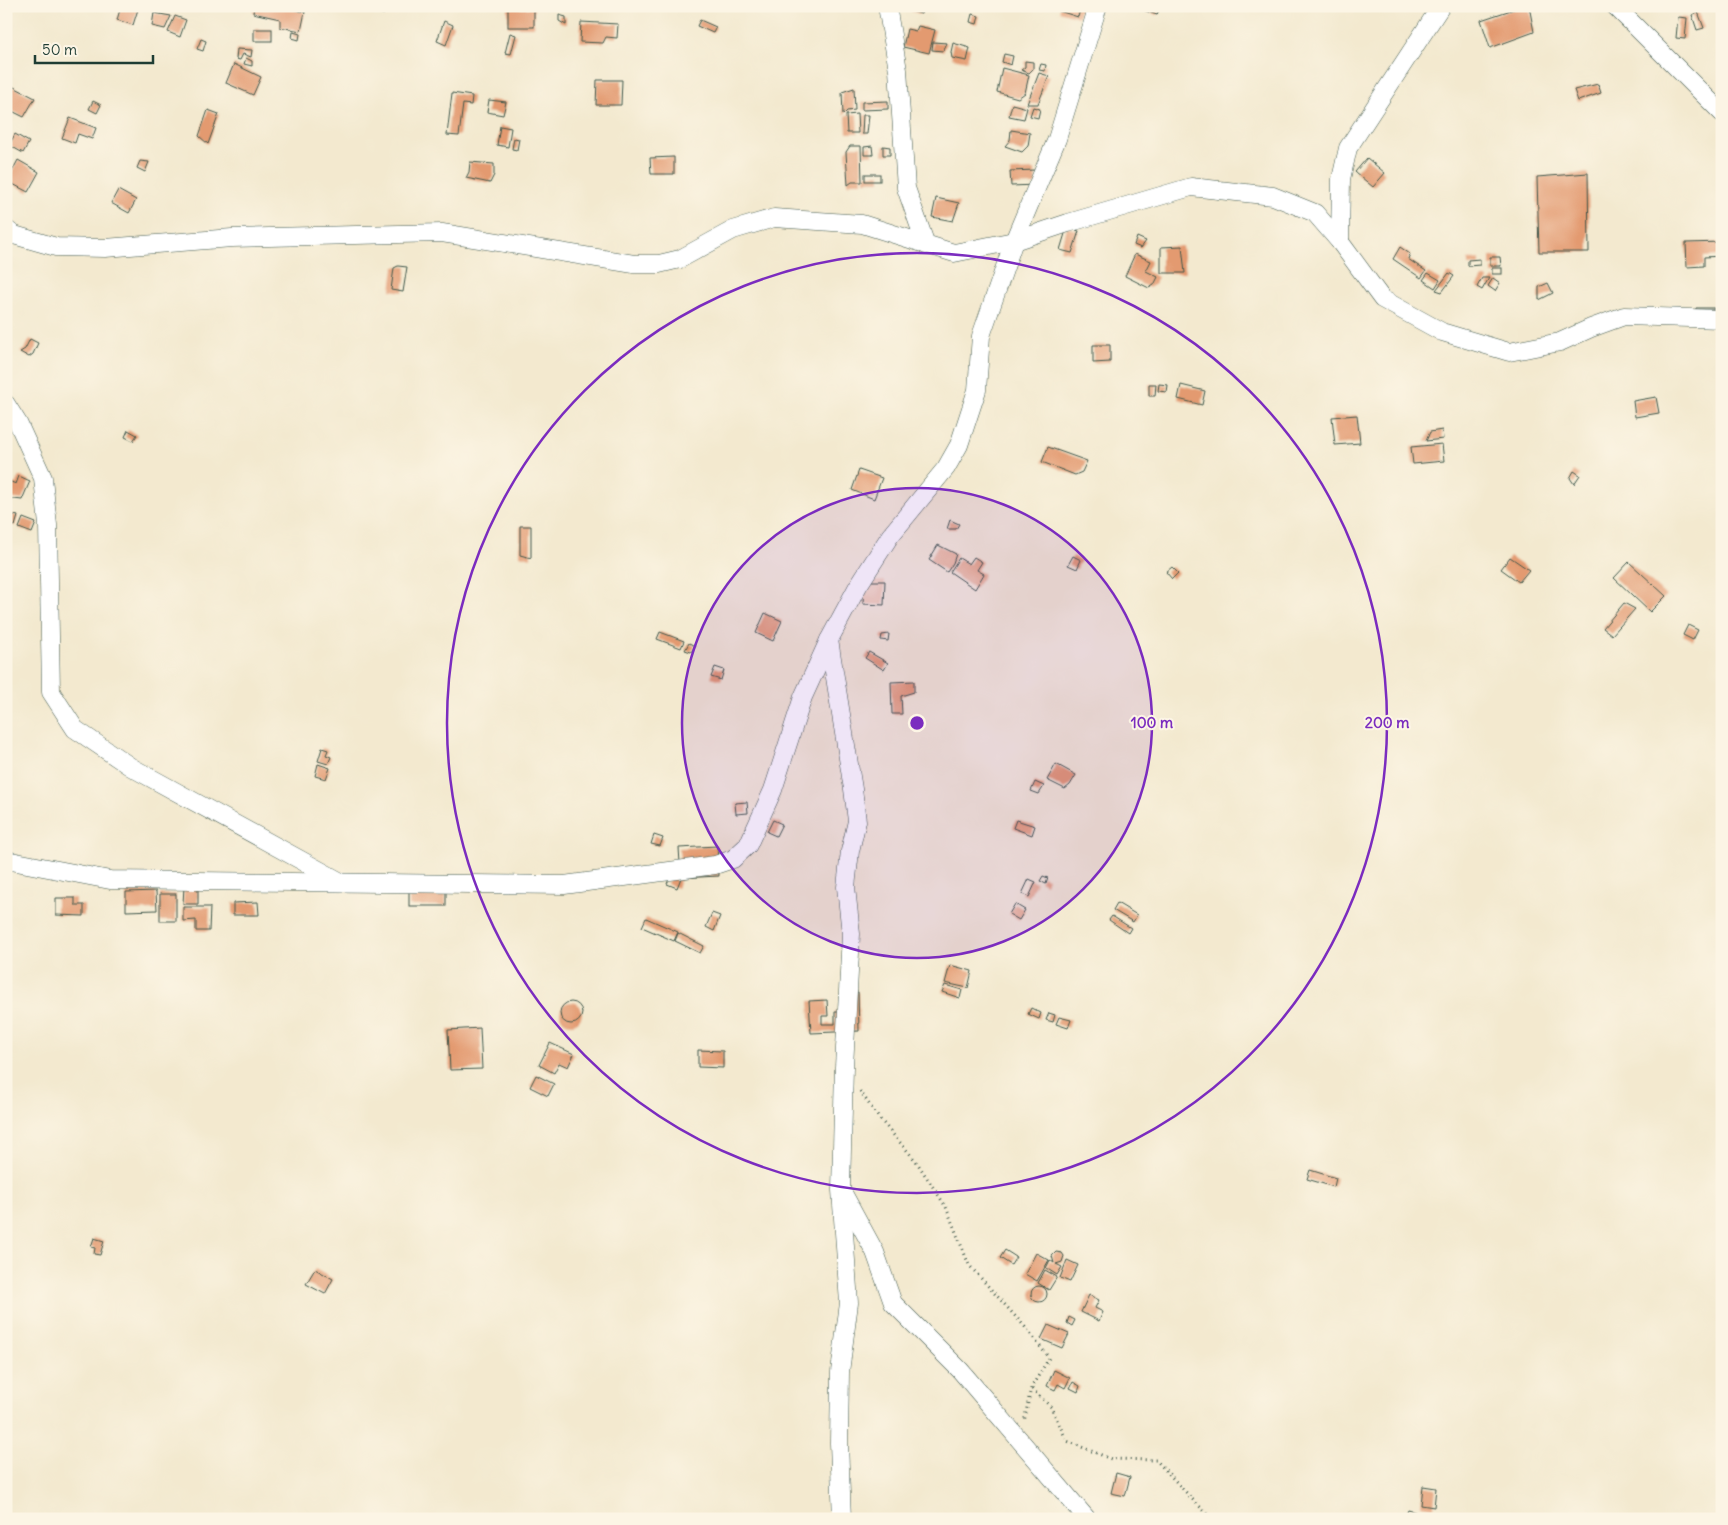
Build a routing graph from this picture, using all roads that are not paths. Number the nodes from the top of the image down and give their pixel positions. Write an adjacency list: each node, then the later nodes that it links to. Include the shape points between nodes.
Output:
1 (887, 6): 9 (street, via 898,70 906,188)
2 (1098, 6): 7 (street, via 1057,139)
3 (1441, 6): 8 (street, via 1348,148 1341,179)
4 (1614, 6): 5 (street)
5 (1722, 113)
6 (6, 229): 9 (street, via 14,235 56,247 105,248 232,238 442,233 634,264 659,264 680,259 733,230 774,218 862,224)
7 (1014, 241): 8 (street, via 1191,187 1273,196 1315,213); 9 (street, via 954,253); 12 (street, via 981,336 976,390 959,445 946,468 890,536)
8 (1340, 242): 10 (street, via 1382,299 1442,332 1509,352 1560,342 1624,316)
9 (926, 245)
10 (1722, 319)
11 (6, 404): 14 (street, via 43,478 48,525 51,692 75,729 132,767)
12 (829, 640): 14 (street, via 803,697 773,790 748,845 733,859 715,865 564,885); 15 (street, via 856,821 846,887 851,934)
13 (6, 860): 14 (street, via 110,880)
14 (342, 882)
15 (841, 1190): 16 (street, via 849,1303 840,1372); 17 (street, via 875,1252 893,1303 960,1370)
16 (842, 1519)
17 (1087, 1519)

